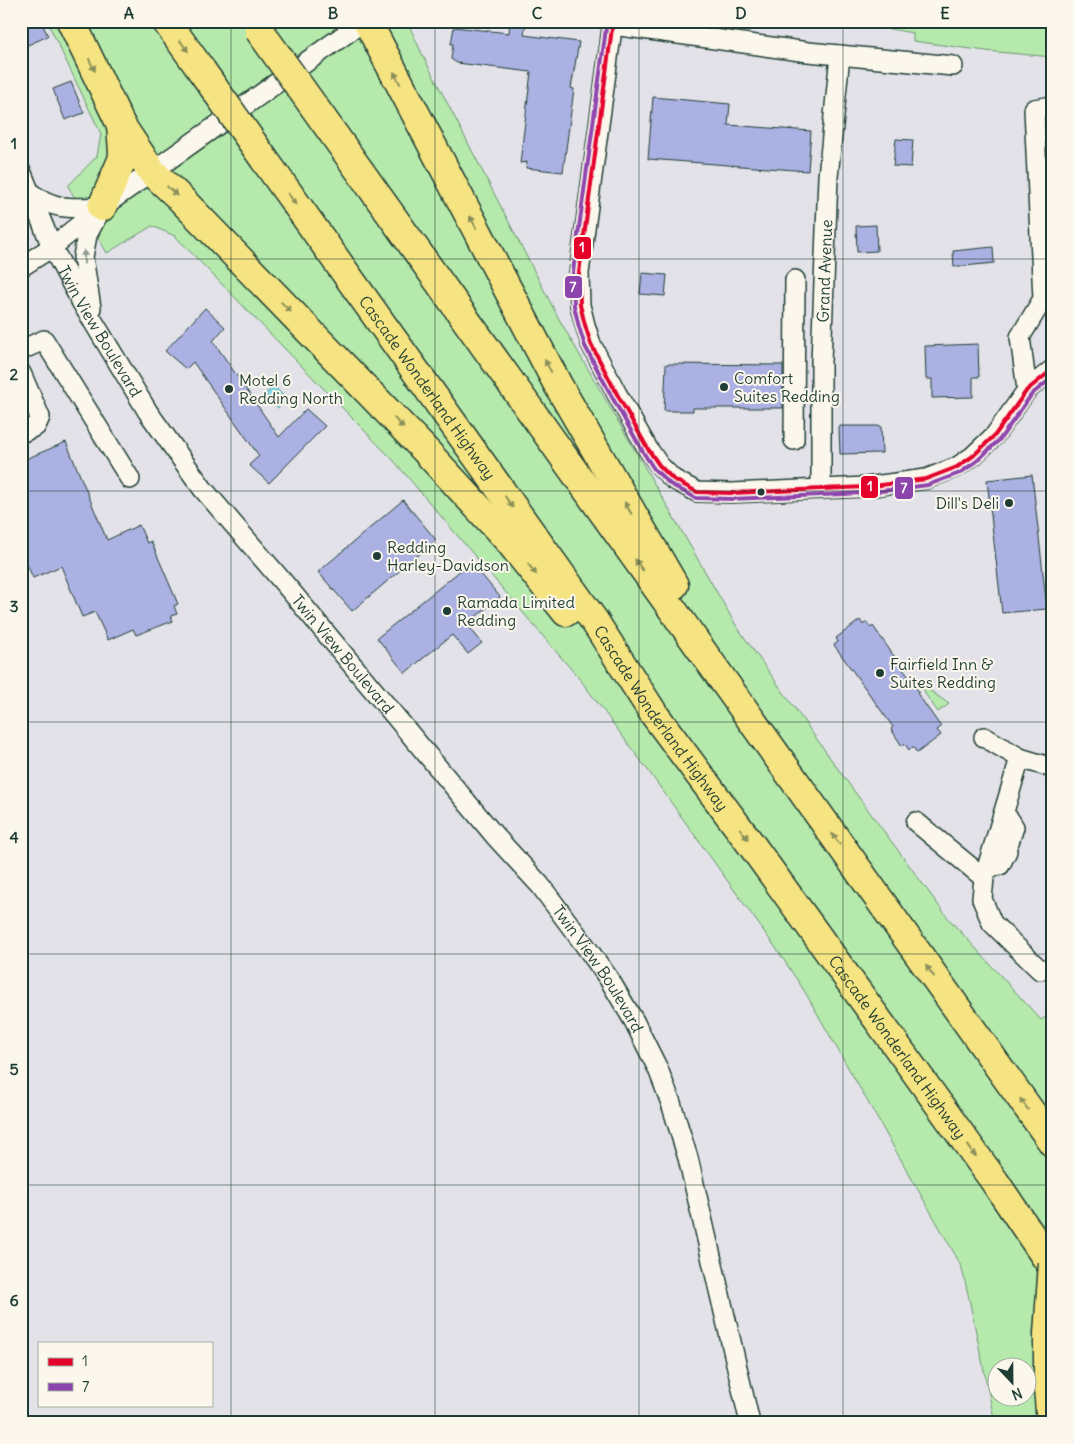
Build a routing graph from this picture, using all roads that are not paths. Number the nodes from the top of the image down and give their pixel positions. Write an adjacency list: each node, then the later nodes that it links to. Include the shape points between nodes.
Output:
1 (71, 21): 9 (highway, one-way to 9)
2 (166, 21): 29 (highway, Cascade Wonderland Highway, one-way to 29, bridge, via 595,622)
3 (366, 21): 12 (street, Twin View Boulevard); 28 (highway, one-way to 3, via 708,643 558,385)
4 (613, 23): 6 (street); 27 (street, via 579,273 580,305 591,344 648,449 672,480 696,492)
5 (256, 26): 28 (highway, one-way to 5, bridge)
6 (840, 55): 7 (street); 27 (street, Grand Avenue, via 827,196 821,362)
7 (952, 66)
8 (1053, 106): 10 (street, via 1034,109)
9 (121, 125): 12 (highway); 14 (highway, via 122,160)
10 (1045, 161): 22 (street, via 1043,299 1020,337)
11 (21, 171): 13 (street)
12 (152, 172): 14 (street, Twin View Boulevard); 29 (highway, one-way to 29, via 509,541 609,668)
13 (25, 193): 14 (street, via 57,207); 15 (street)
14 (102, 207): 15 (street, Twin View Boulevard); 18 (street, one-way to 14, via 83,257 87,236)
15 (52, 246): 16 (street); 18 (street, Twin View Boulevard)
16 (21, 267)
17 (796, 280): 25 (street)
18 (94, 322): 40 (street, Twin View Boulevard, via 148,412 203,489 540,886 609,979 634,1021 671,1103 688,1158)
19 (21, 350): 26 (street, via 44,340)
20 (1053, 369): 22 (street)
21 (21, 373): 23 (street)
22 (1027, 390): 27 (street, via 985,445 957,467 926,480)
23 (26, 396): 24 (street, via 40,417 36,426)
24 (21, 433)
25 (794, 440)
26 (130, 479)
27 (821, 489)
28 (727, 688): 37 (highway, one-way to 28)
29 (654, 714): 39 (highway, Cascade Wonderland Highway, one-way to 39, via 995,1182)
30 (984, 737): 31 (street)
31 (1020, 758): 32 (street); 33 (street)
32 (1053, 768)
33 (1003, 816): 35 (street); 35 (street, via 1014,827 1000,865)
34 (916, 822): 35 (street)
35 (986, 874): 36 (street, via 982,899 992,923 1040,970)
36 (1053, 968)
37 (1053, 1143)
38 (1053, 1263): 41 (highway, bridge, via 1048,1334)
39 (1053, 1268)
40 (750, 1423)
41 (1051, 1423)

